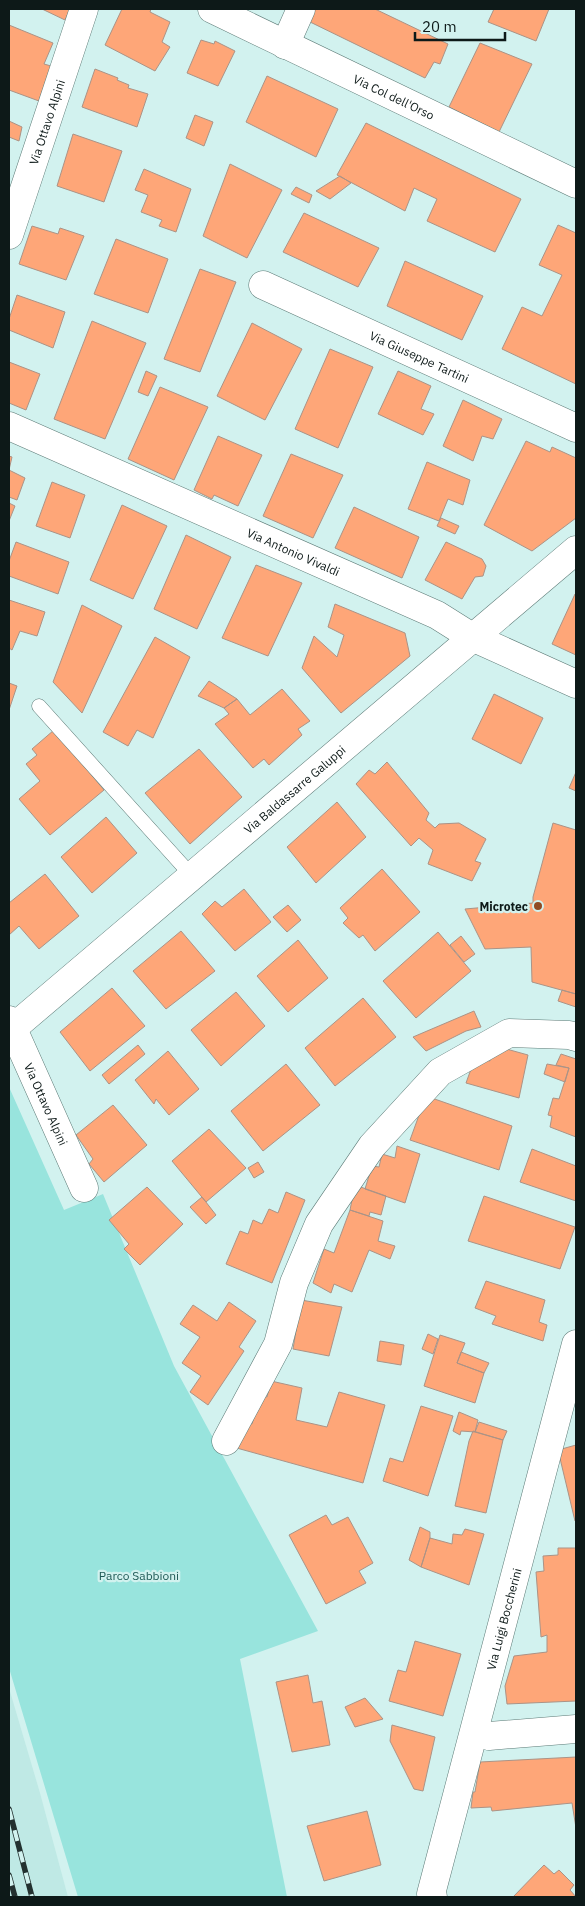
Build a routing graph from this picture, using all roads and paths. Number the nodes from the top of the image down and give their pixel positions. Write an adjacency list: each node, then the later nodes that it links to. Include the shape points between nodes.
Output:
1 (84, 9): 6 (street, Via Ottavo Alpini)
2 (212, 9): 4 (street, Via Col dell'Orso)
3 (301, 9): 4 (street)
4 (285, 45): 5 (street, Via Col dell'Orso)
5 (576, 184)
6 (9, 235)
7 (264, 285): 9 (street, Via Giuseppe Tartini)
8 (9, 426): 11 (street, Via Antonio Vivaldi, via 437,615)
9 (576, 428)
10 (576, 550): 11 (street, Via Baldassarre Galuppi)
11 (472, 637): 12 (street, Via Antonio Vivaldi); 14 (street, Via Baldassarre Galuppi)
12 (576, 684)
13 (39, 706): 14 (lane)
14 (192, 876): 15 (street, Via Baldassarre Galuppi)
15 (11, 1024): 17 (street, Via Ottavo Alpini)
16 (576, 1037): 19 (street, via 509,1033 440,1072 372,1146 318,1224 294,1283 278,1344)
17 (84, 1188)
18 (576, 1344): 22 (street, Via Luigi Boccherini)
19 (226, 1441)
20 (576, 1729): 21 (street)
21 (490, 1736)
22 (432, 1896)

